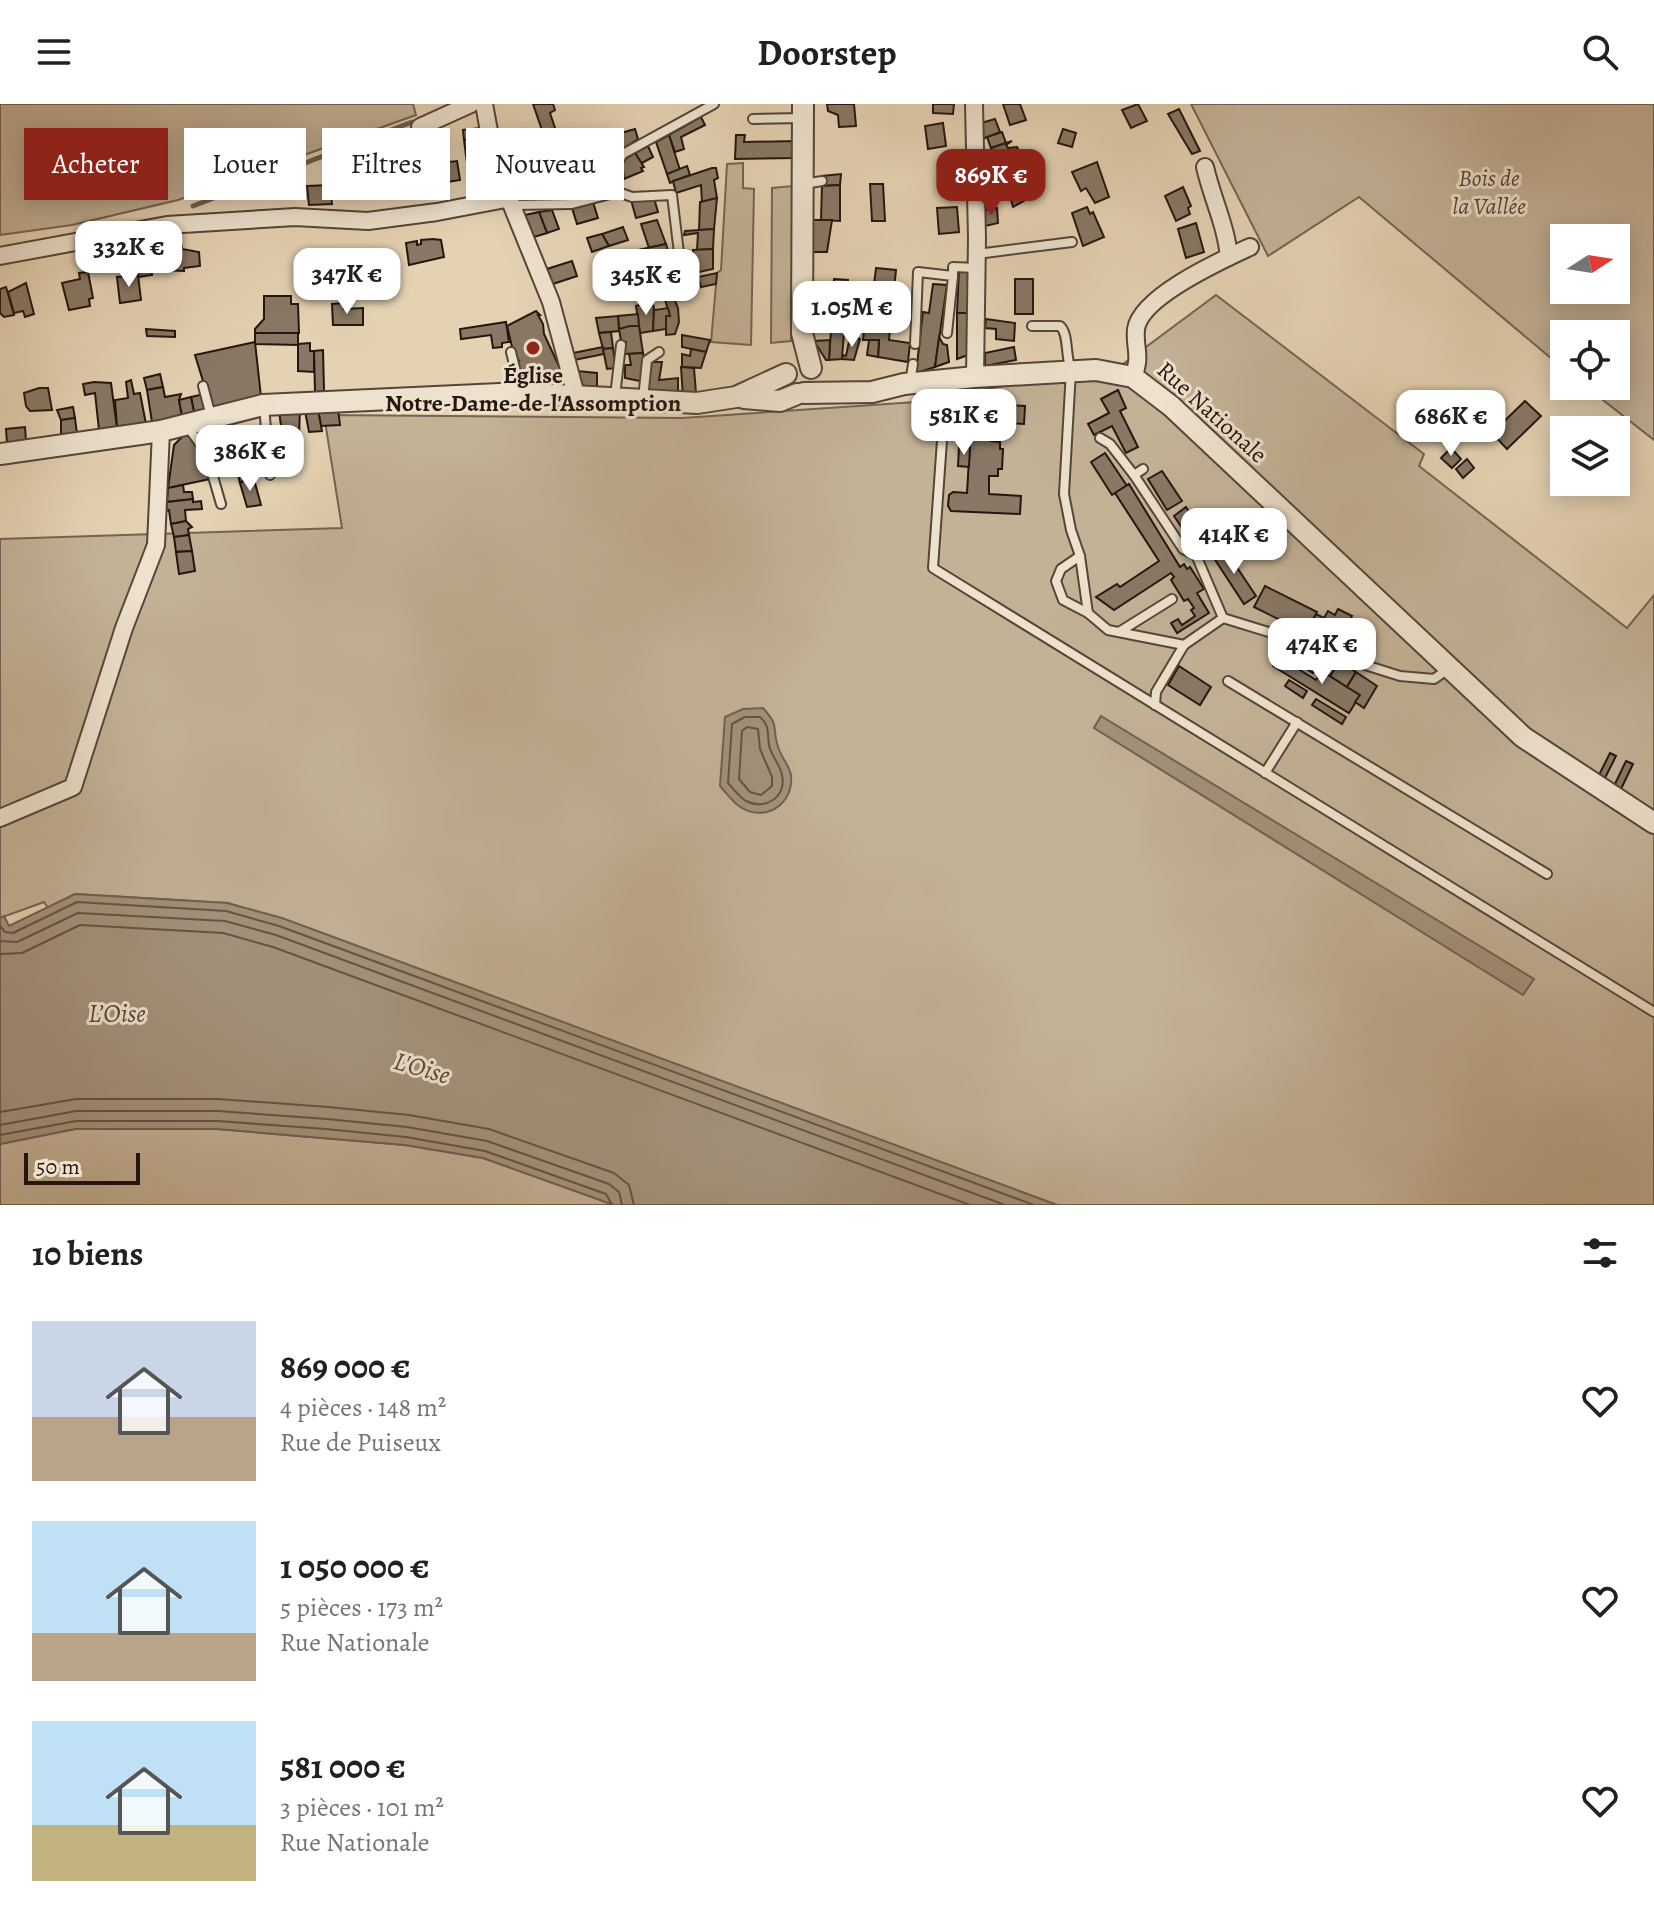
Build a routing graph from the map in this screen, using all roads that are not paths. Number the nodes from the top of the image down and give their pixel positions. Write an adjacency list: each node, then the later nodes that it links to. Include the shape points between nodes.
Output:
1 (471, 104): 7 (street)
2 (484, 104): 12 (street, via 495,164)
3 (714, 104): 8 (lane)
4 (974, 104): 17 (street)
5 (803, 111): 6 (lane); 21 (street)
6 (753, 119)
7 (420, 127)
8 (624, 153)
9 (1205, 167): 16 (street, via 1227,231)
10 (624, 194): 19 (lane, via 672,195)
11 (587, 200): 12 (lane)
12 (511, 201): 15 (street, via 368,221 295,217 167,225); 36 (street, via 551,302)
13 (1072, 242): 17 (lane)
14 (1250, 247): 16 (street)
15 (0, 256)
16 (1229, 257): 31 (street, via 1152,301 1136,329 1140,355)
17 (977, 261): 18 (lane, via 953,267); 30 (street)
18 (953, 276): 22 (lane); 23 (lane, via 918,272)
19 (682, 278)
20 (1032, 326): 27 (lane, via 1065,330)
21 (802, 333): 28 (street); 29 (street)
22 (947, 333)
23 (915, 344)
24 (621, 345): 38 (lane)
25 (511, 352): 34 (lane)
26 (659, 352): 39 (lane, via 647,360)
27 (1071, 370): 30 (street, Rue Nationale); 31 (street, Rue Nationale); 53 (lane, via 1064,494)
28 (813, 371): 29 (street, via 799,364); 33 (street); 35 (street, via 813,386)
29 (787, 372): 35 (street, via 787,386); 37 (street, Rue Nationale)
30 (975, 377): 33 (street, Rue Nationale, via 903,378 872,392)
31 (1133, 377): 59 (street, Rue Nationale, via 1171,406)
32 (203, 386): 42 (lane)
33 (848, 391): 35 (street, Rue Nationale)
34 (521, 393): 36 (street, Rue Nationale); 40 (street, Rue Nationale)
35 (800, 394): 37 (street, Rue Nationale, via 780,401)
36 (576, 395): 38 (street, Rue Nationale)
37 (736, 397): 39 (street, Rue Nationale, via 697,403)
38 (615, 398): 39 (street, Rue Nationale)
39 (643, 400)
40 (263, 405): 42 (street, Rue Nationale); 48 (lane)
41 (944, 412): 61 (lane, via 933,568)
42 (211, 420): 43 (street, Rue Nationale)
43 (186, 426): 44 (street, Rue Nationale); 50 (lane, via 206,452)
44 (161, 431): 46 (street, Rue Nationale); 64 (street, via 156,545 73,787)
45 (1100, 438): 49 (lane)
46 (0, 454)
47 (1143, 469): 49 (lane)
48 (270, 475)
49 (1134, 475): 52 (lane, via 1183,549)
50 (221, 504)
51 (1207, 546): 52 (lane)
52 (1196, 555): 56 (lane)
53 (1080, 556): 55 (lane); 55 (lane, via 1061,569 1056,581 1063,600)
54 (1172, 599): 57 (lane)
55 (1088, 613): 57 (lane)
56 (1223, 618): 58 (lane); 59 (lane, via 1288,638 1316,654 1400,676 1434,679)
57 (1118, 632): 58 (lane)
58 (1184, 645): 61 (lane, via 1156,692)
59 (1449, 668): 65 (street, Rue Nationale, via 1523,737)
60 (1228, 681): 62 (lane)
61 (1155, 705): 63 (lane)
62 (1297, 722): 63 (lane); 66 (lane)
63 (1265, 773): 67 (lane)
64 (0, 818)
65 (1654, 823)
66 (1547, 874)
67 (1654, 1012)

